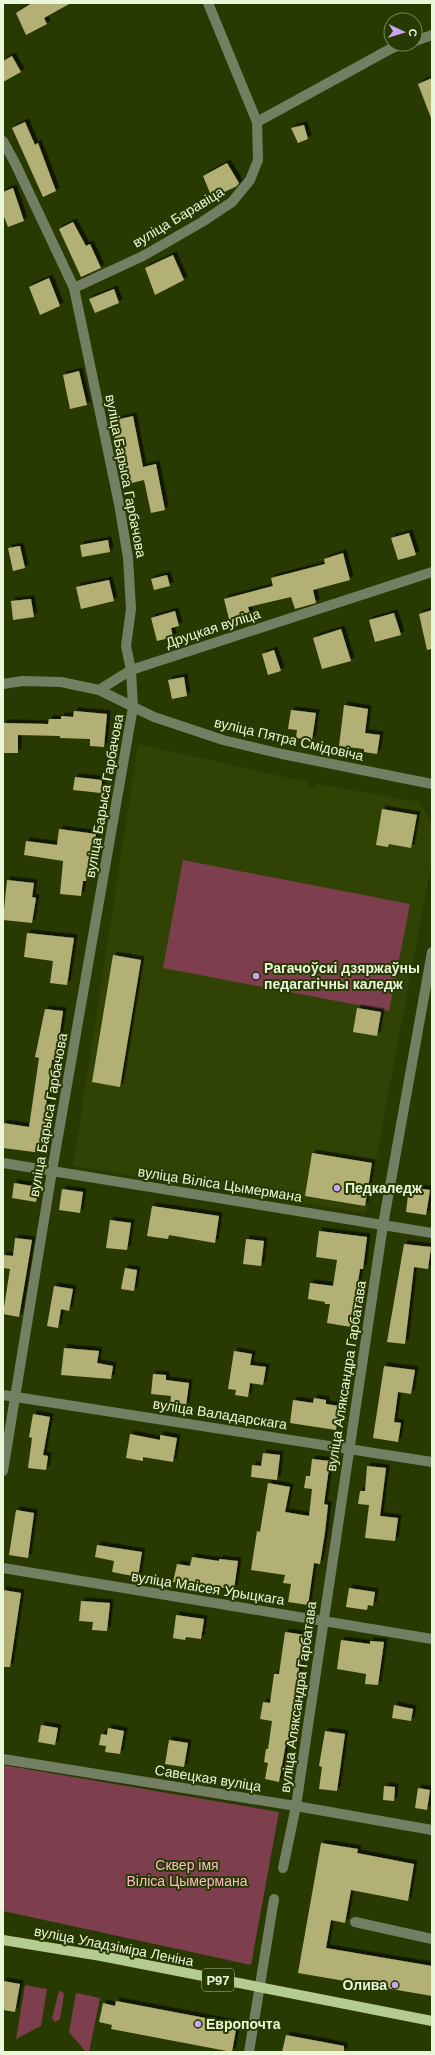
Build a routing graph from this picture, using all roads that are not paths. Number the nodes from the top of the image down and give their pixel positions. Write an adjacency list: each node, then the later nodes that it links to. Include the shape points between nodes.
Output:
1 (208, 3): 3 (street, вуліца Баравіца)
2 (385, 52): 3 (street)
3 (257, 122): 5 (street, вуліца Баравіца, via 258,160 250,180 232,202 143,256)
4 (3, 141): 5 (street, вуліца Барыса Гарбачова)
5 (74, 288): 7 (street, вуліца Барыса Гарбачова, via 128,558 131,609 126,646)
6 (432, 572): 7 (street, Друцкая вуліца)
7 (131, 670): 9 (street, Друцкая вуліца); 10 (street, вуліца Барыса Гарбачова)
8 (3, 684): 9 (street, via 22,681 61,682)
9 (99, 690): 10 (street, вуліца Пятра Смідовіча)
10 (133, 707): 11 (street, вуліца Пятра Смідовіча, via 154,717 223,740); 15 (street, вуліца Барыса Гарбачова)
11 (432, 784)
12 (432, 952): 13 (street, вуліца Аляксандра Гарбатава)
13 (427, 1006): 16 (street, вуліца Аляксандра Гарбатава)
14 (3, 1163): 15 (street, вуліца Віліса Цымермана)
15 (52, 1171): 16 (street, вуліца Віліса Цымермана); 19 (street, вуліца Барыса Гарбачова)
16 (383, 1225): 17 (street, вуліца Віліса Цымермана); 20 (street, вуліца Аляксандра Гарбатава)
17 (432, 1233)
18 (3, 1395): 19 (street, вуліца Валадарскага)
19 (16, 1398): 20 (street, вуліца Валадарскага); 22 (street, вуліца Барыса Гарбачова)
20 (349, 1448): 21 (street, вуліца Валадарскага); 24 (street, вуліца Аляксандра Гарбатава)
21 (432, 1462)
22 (3, 1470)
23 (3, 1568): 24 (street, вуліца Маісея Урыцкага)
24 (323, 1622): 25 (street, вуліца Маісея Урыцкага); 27 (street, вуліца Аляксандра Гарбатава)
25 (432, 1639)
26 (3, 1759): 27 (street, Савецкая вуліца)
27 (296, 1806): 28 (street, Савецкая вуліца); 29 (street, вуліца Аляксандра Гарбатава)
28 (432, 1830)
29 (283, 1868)
30 (274, 1899): 34 (street)
31 (355, 1922): 32 (street)
32 (432, 1939)
33 (3, 1940): 34 (main road, вуліца Уладзіміра Леніна / Р97)
34 (259, 1987): 35 (main road, вуліца Уладзіміра Леніна / Р97); 36 (street)
35 (432, 2021)
36 (250, 2052)

